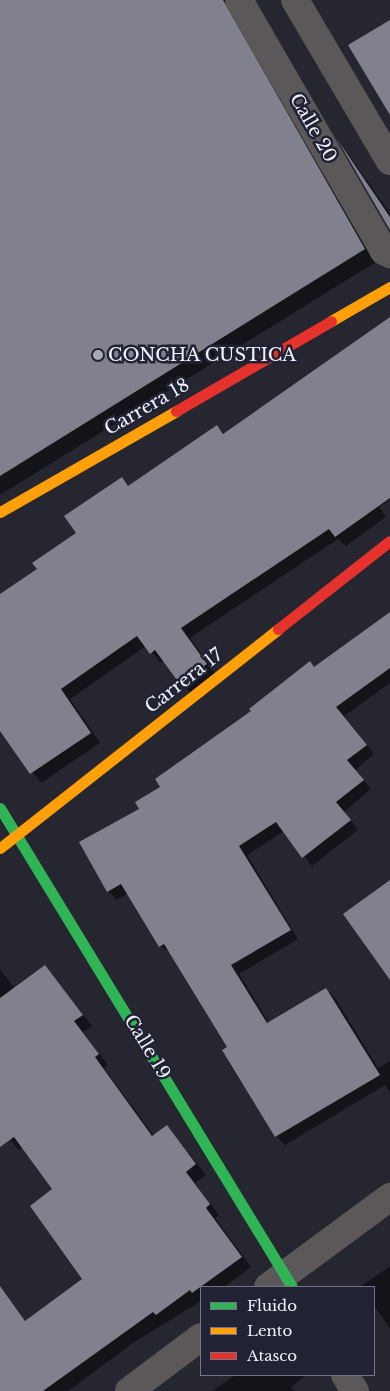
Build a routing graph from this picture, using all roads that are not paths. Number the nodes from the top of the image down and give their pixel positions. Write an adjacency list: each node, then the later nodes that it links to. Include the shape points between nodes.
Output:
1 (239, 0): 4 (street, Calle 20, via 384,251)
2 (296, 0): 3 (street)
3 (390, 161)
4 (390, 254)
5 (390, 287): 6 (street, Carrera 18)
6 (0, 512)
7 (390, 541): 9 (street, Carrera 17)
8 (0, 808): 9 (street, Calle 19)
9 (18, 834): 10 (street, Carrera 17); 12 (street, Calle 19)
10 (0, 848)
11 (390, 1197): 12 (street)
12 (282, 1283)
13 (200, 1338): 15 (street)
14 (346, 1376): 16 (street)
15 (129, 1391)
16 (355, 1391)

